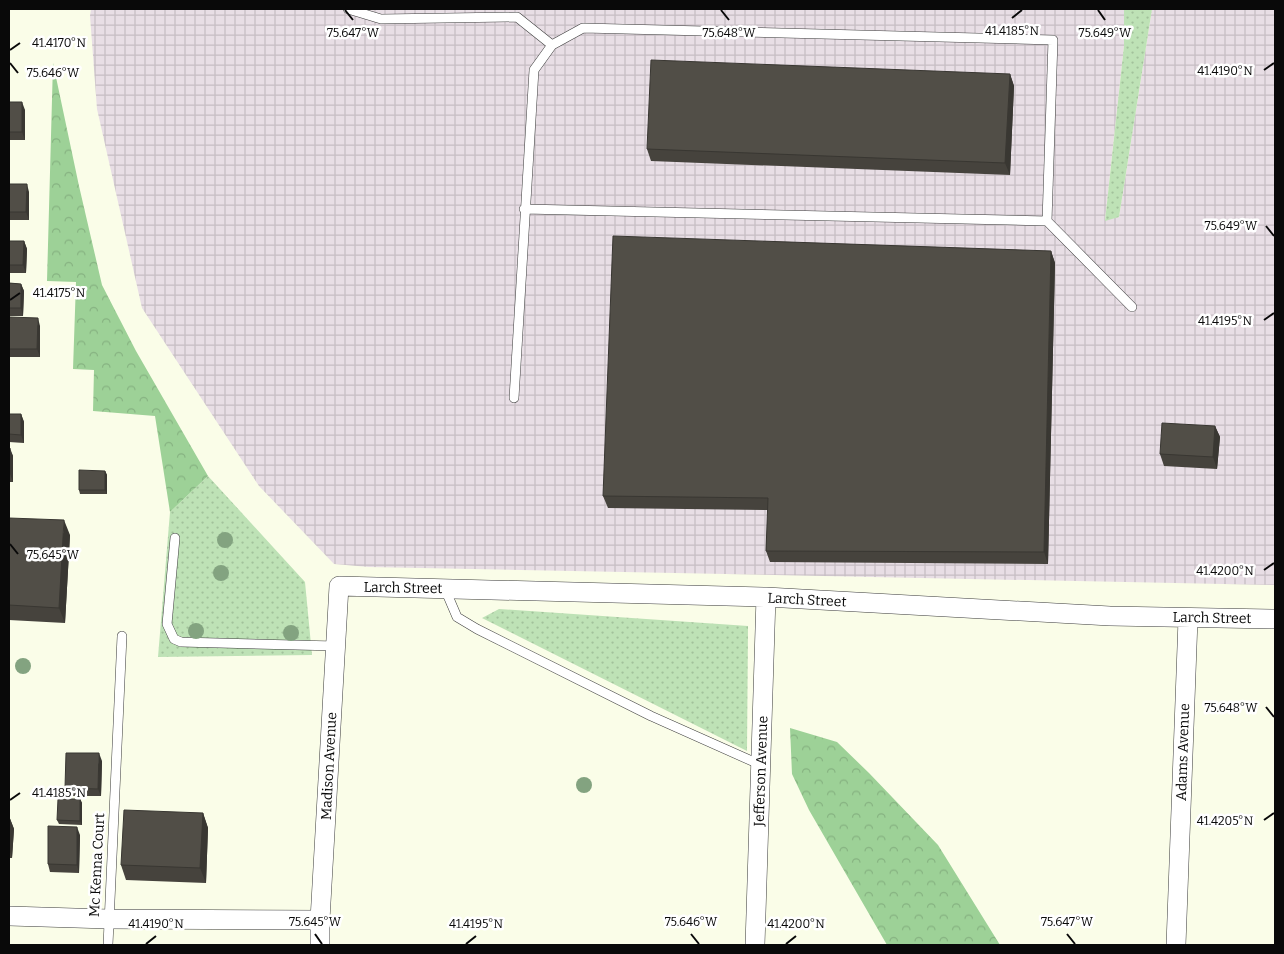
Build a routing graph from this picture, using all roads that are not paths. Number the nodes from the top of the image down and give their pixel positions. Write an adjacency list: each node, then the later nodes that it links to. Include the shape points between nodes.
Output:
1 (348, 9): 2 (lane, via 381,19 517,17)
2 (552, 45): 3 (lane, via 534,70); 4 (lane, via 583,28 1053,40)
3 (524, 210): 4 (lane); 6 (lane)
4 (1048, 221): 5 (lane)
5 (1132, 307)
6 (514, 398)
7 (175, 538): 14 (lane, via 167,624 174,639 181,642)
8 (339, 586): 9 (street, Larch Street); 14 (street, Madison Avenue)
9 (444, 589): 10 (street, Larch Street); 15 (lane, via 457,617 477,630 651,716)
10 (766, 597): 11 (street, Larch Street); 15 (street, Jefferson Avenue)
11 (1188, 619): 12 (street, Larch Street); 22 (street, Adams Avenue)
12 (1275, 619)
13 (122, 636): 17 (lane, Mc Kenna Court)
14 (336, 646): 18 (street, Madison Avenue)
15 (761, 765): 21 (street, Jefferson Avenue)
16 (9, 916): 17 (street)
17 (108, 919): 18 (street); 19 (lane, Mc Kenna Court)
18 (320, 920): 20 (street, Madison Avenue)
19 (108, 945)
20 (320, 945)
21 (756, 945)
22 (1176, 945)

